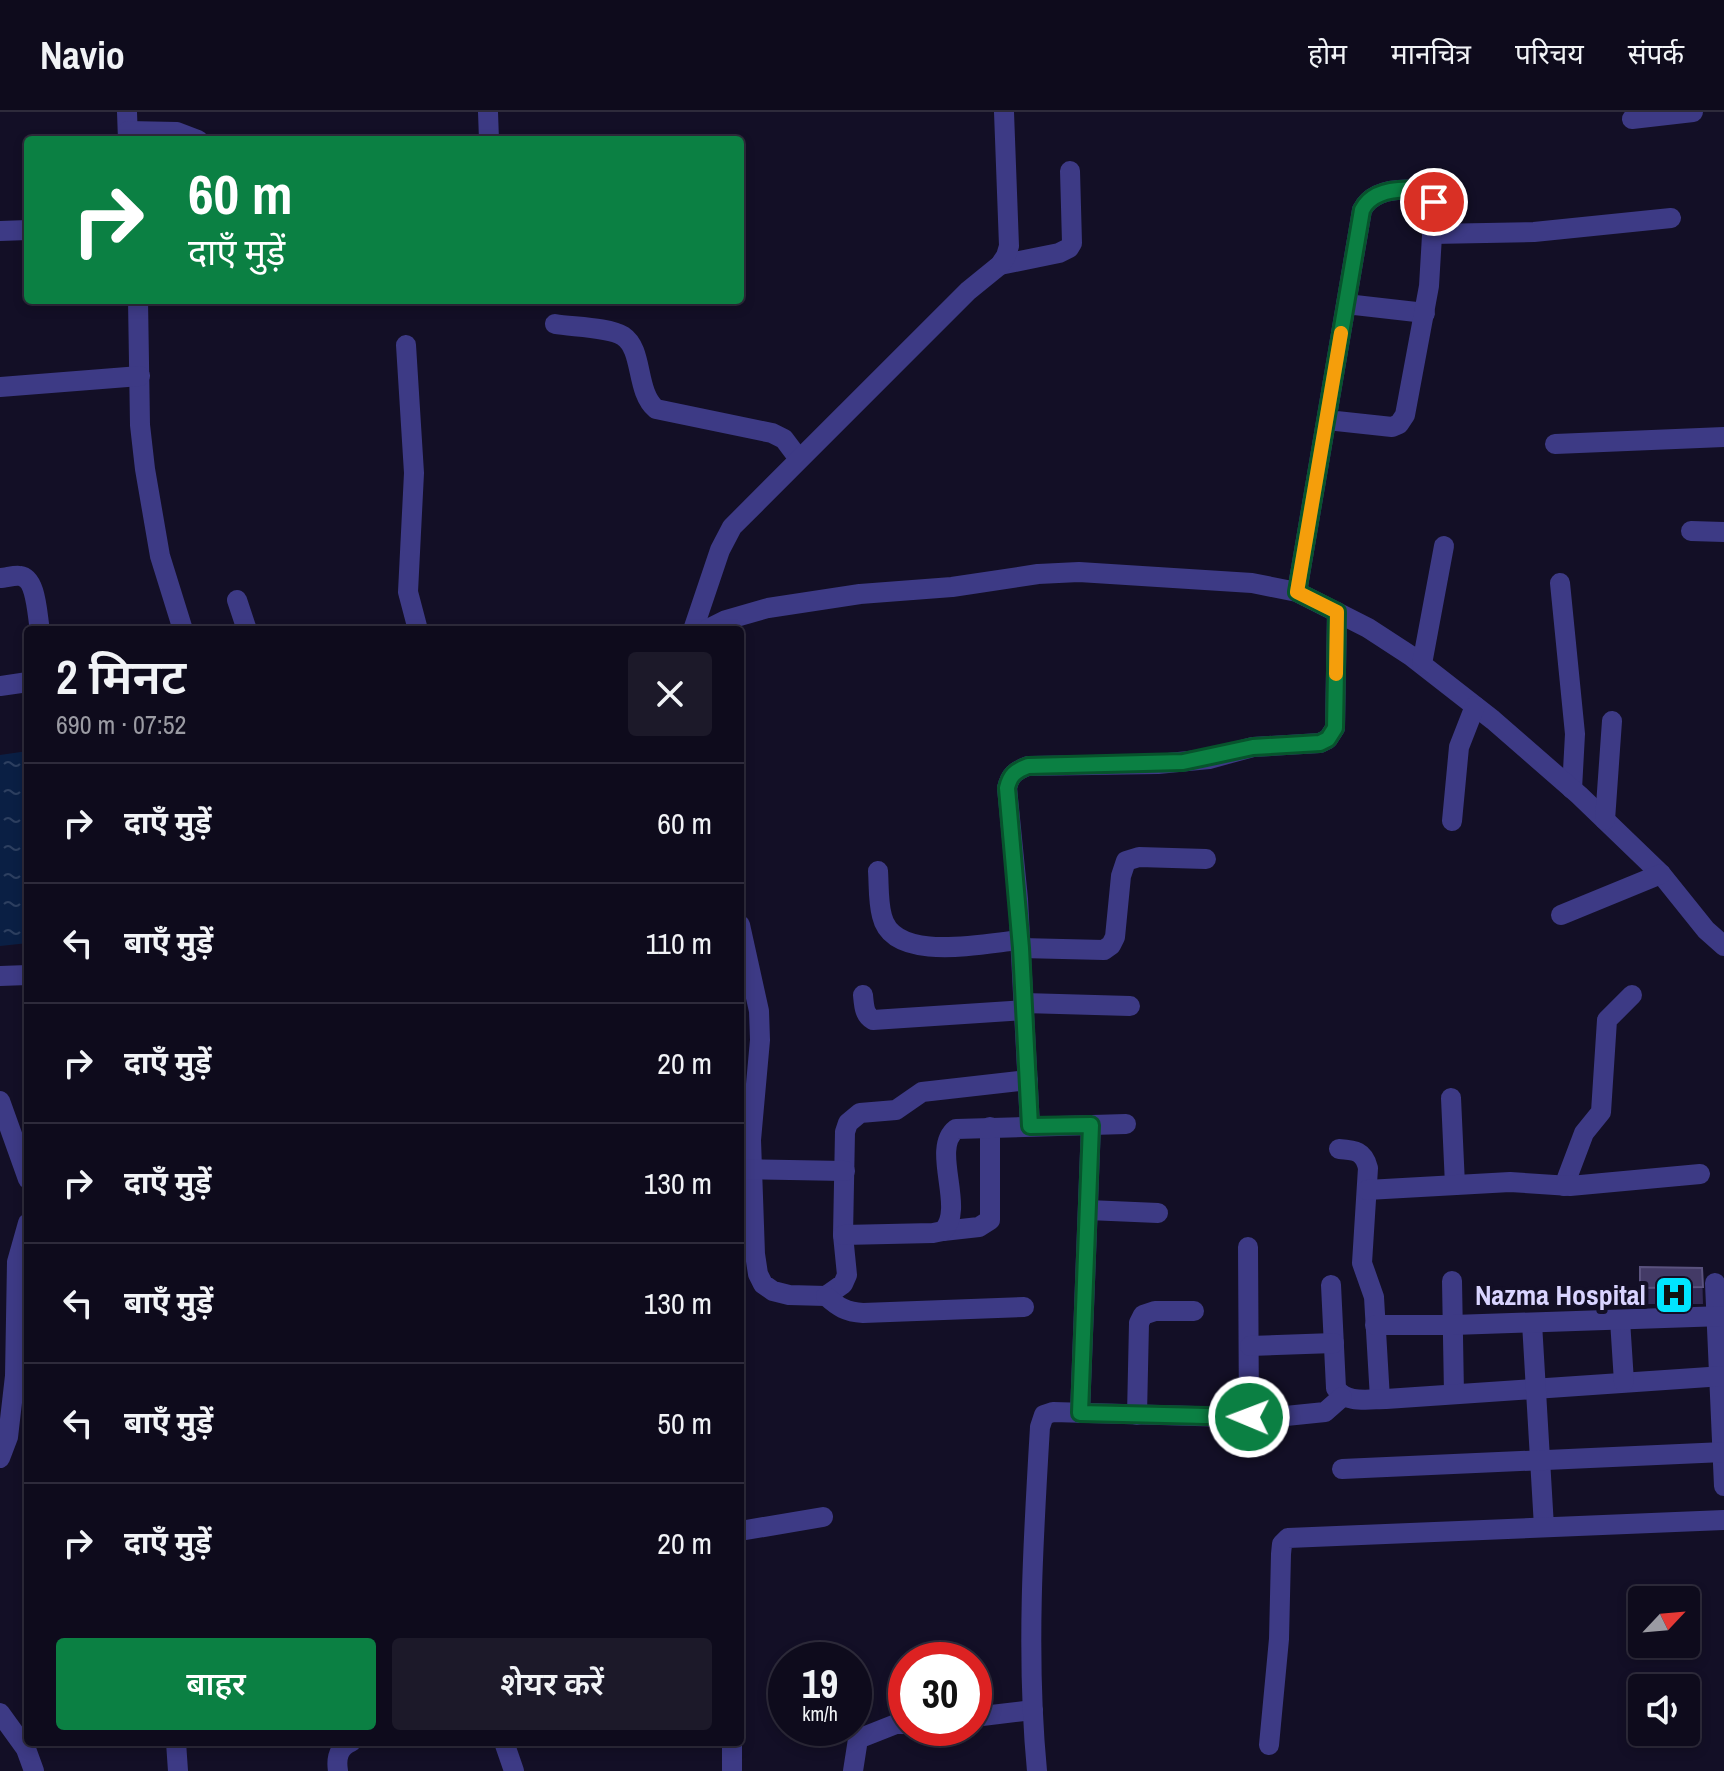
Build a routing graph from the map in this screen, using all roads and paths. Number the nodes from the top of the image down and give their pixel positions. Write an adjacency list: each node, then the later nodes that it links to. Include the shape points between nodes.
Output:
1 (488, 112): 7 (street)
2 (1004, 112): 13 (street, via 1009,246)
3 (1693, 112): 4 (street)
4 (1632, 119)
5 (128, 128): 6 (street)
6 (188, 136)
7 (489, 136)
8 (1070, 171): 13 (street, via 1069,248)
9 (1671, 218): 12 (street, via 1534,232)
10 (24, 230): 11 (street)
11 (0, 231)
12 (1432, 234): 15 (street, via 1434,202 1428,191 1370,198 1362,210); 16 (street)
13 (1000, 265): 24 (street)
14 (138, 304): 19 (street)
15 (1346, 304): 16 (street); 21 (street)
16 (1425, 313): 21 (street, via 1402,421 1392,427)
17 (555, 324): 24 (street, via 625,337 648,402 656,409 772,433 784,439)
18 (406, 345): 36 (street, via 414,473 408,592)
19 (140, 376): 20 (street); 34 (street, via 145,469 160,556)
20 (0, 387)
21 (1327, 420): 30 (street)
22 (1724, 437): 23 (street)
23 (1555, 444)
24 (799, 459): 37 (street, via 732,527)
25 (1691, 531): 26 (street)
26 (1724, 532)
27 (1444, 546): 39 (street)
28 (0, 578): 33 (street, via 28,580)
29 (1560, 583): 44 (street, via 1575,734)
30 (1297, 592): 32 (street); 38 (street, via 1252,583 1038,574 768,608)
31 (237, 600): 35 (street)
32 (1337, 612): 39 (street); 52 (street, via 1335,728 1320,743 1253,747 1183,762 1016,770 1007,788)
33 (39, 626)
34 (182, 626)
35 (246, 626)
36 (417, 626)
37 (694, 626)
38 (714, 626)
39 (1422, 664): 42 (street)
40 (24, 683): 41 (street)
41 (0, 686)
42 (1475, 706): 44 (street); 46 (street, via 1459,747)
43 (1612, 721): 45 (street)
44 (1572, 789): 45 (street)
45 (1605, 820): 49 (street)
46 (1452, 821)
47 (1206, 859): 52 (street, via 1126,861 1115,937 1104,950)
48 (878, 871): 52 (street, via 882,916 894,936 929,947)
49 (1661, 874): 50 (street); 53 (street)
50 (1561, 915)
51 (744, 943): 69 (street, via 759,1011)
52 (1021, 944): 58 (street)
53 (1724, 946)
54 (24, 975): 55 (street)
55 (0, 976)
56 (863, 995): 58 (street, via 865,1011 873,1020)
57 (1632, 995): 73 (street, via 1607,1020 1601,1112 1584,1133)
58 (1025, 1006): 59 (street); 60 (street)
59 (1130, 1006)
60 (1028, 1080): 65 (street); 70 (street, via 922,1092 896,1110 860,1113 845,1132)
61 (1451, 1098): 72 (street)
62 (0, 1101): 68 (street)
63 (1126, 1124): 64 (street)
64 (1091, 1125): 65 (street); 75 (street)
65 (1030, 1126): 66 (street)
66 (990, 1127): 77 (street, via 963,1127 946,1141 951,1218); 77 (street, via 990,1220 979,1227)
67 (1339, 1149): 74 (street, via 1363,1155)
68 (24, 1168)
69 (746, 1168): 70 (street); 84 (street, via 763,1284 789,1295)
70 (845, 1171): 78 (street)
71 (1700, 1174): 73 (street)
72 (1455, 1185): 73 (street); 74 (street)
73 (1564, 1186)
74 (1367, 1190): 90 (street, via 1362,1263 1374,1297)
75 (1088, 1210): 76 (street); 100 (street)
76 (1158, 1213)
77 (943, 1231): 78 (street)
78 (843, 1235): 84 (street, via 847,1275)
79 (24, 1237): 104 (street, via 17,1262 15,1376 8,1437)
80 (1248, 1247): 93 (street)
81 (1452, 1281): 91 (street)
82 (1715, 1283): 87 (street)
83 (1331, 1285): 92 (street)
84 (826, 1296): 85 (street, via 849,1312)
85 (1024, 1307)
86 (1194, 1311): 101 (street, via 1143,1315)
87 (1720, 1317): 88 (street); 94 (street)
88 (1620, 1320): 89 (street); 95 (street)
89 (1532, 1323): 91 (street); 96 (street)
90 (1375, 1325): 91 (street); 99 (street)
91 (1453, 1325): 97 (street)
92 (1334, 1343): 93 (street); 98 (street, via 1336,1388)
93 (1250, 1346): 102 (street)
94 (1721, 1376): 95 (street); 103 (street)
95 (1624, 1382): 96 (street)
96 (1536, 1388): 97 (street); 105 (street)
97 (1454, 1394): 99 (street)
98 (1342, 1397): 99 (street); 102 (street, via 1331,1409 1313,1415)
99 (1380, 1399)
100 (1080, 1413): 101 (street); 112 (street, via 1047,1413 1041,1419 1032,1560)
101 (1137, 1415): 102 (street)
102 (1249, 1417)
103 (1723, 1452): 105 (street); 107 (street)
104 (0, 1458)
105 (1539, 1460): 106 (street); 110 (street)
106 (1342, 1469)
107 (1724, 1486)
108 (823, 1517): 111 (street)
109 (1724, 1520): 110 (street)
110 (1544, 1527): 116 (street, via 1288,1538 1281,1554)
111 (744, 1530)
112 (1033, 1710): 114 (street); 127 (street)
113 (0, 1713): 121 (street, via 26,1749)
114 (992, 1715)
115 (888, 1727): 126 (street, via 858,1739)
116 (1269, 1745)
117 (176, 1746): 122 (street)
118 (343, 1746): 123 (street)
119 (505, 1746): 124 (street)
120 (732, 1746): 125 (street)
121 (34, 1771)
122 (178, 1771)
123 (338, 1771)
124 (514, 1771)
125 (732, 1771)
126 (853, 1771)
127 (1037, 1771)

